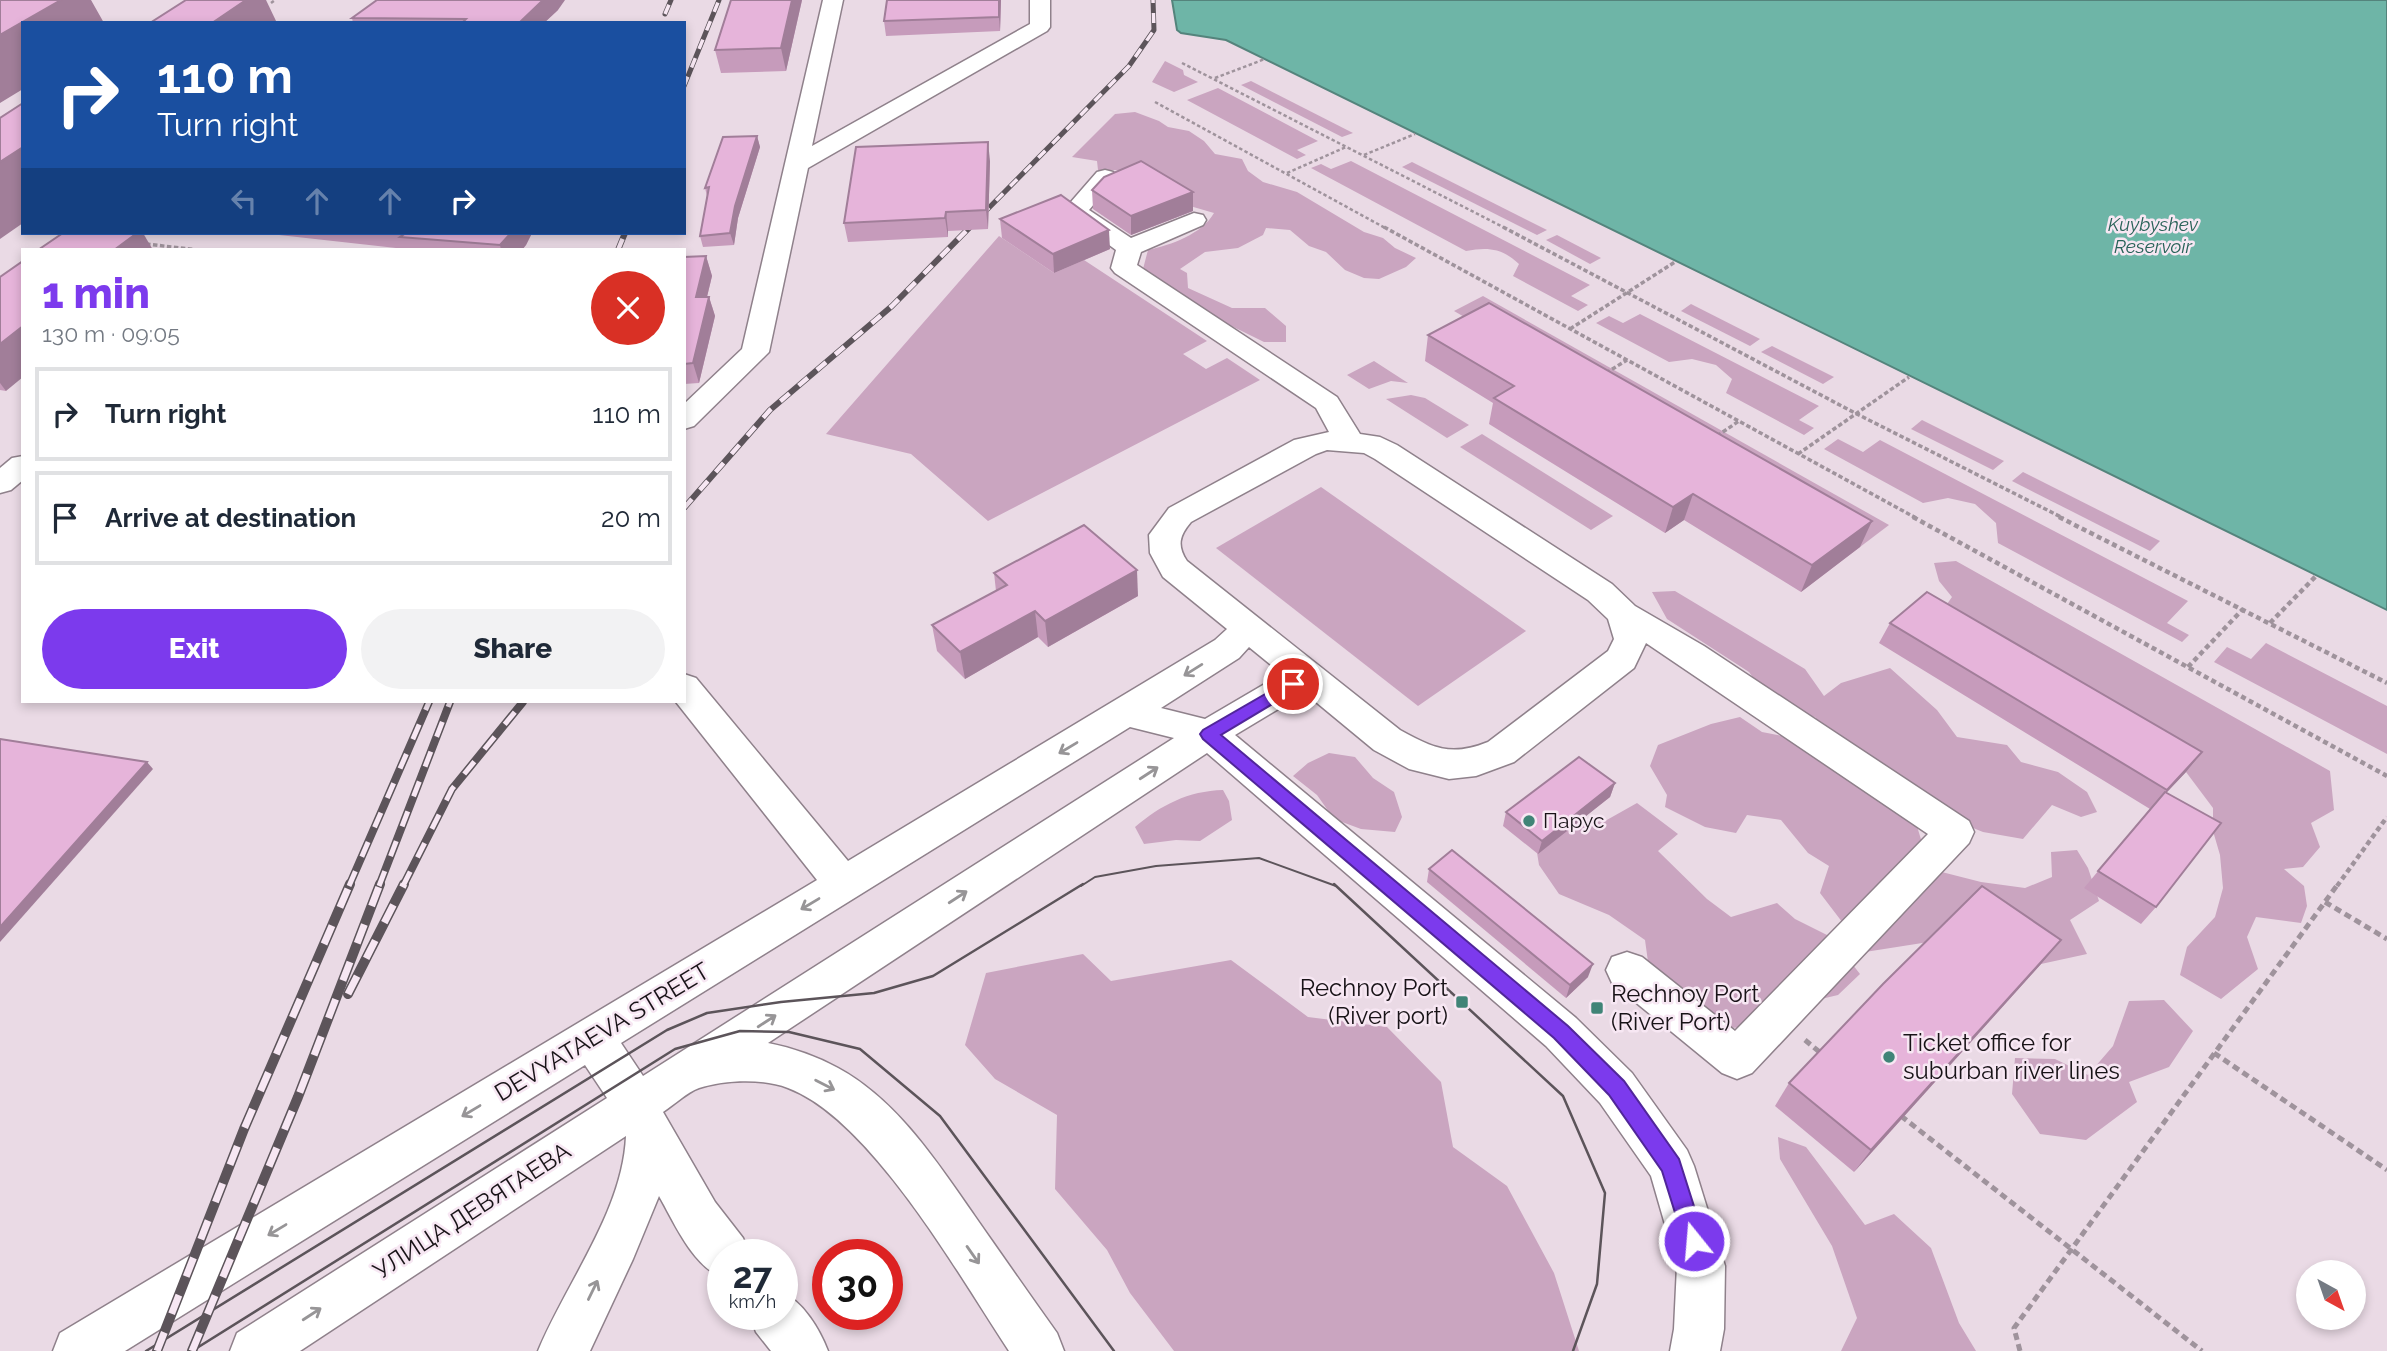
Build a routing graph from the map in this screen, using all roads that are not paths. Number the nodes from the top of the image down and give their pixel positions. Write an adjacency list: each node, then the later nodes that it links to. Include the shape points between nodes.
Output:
1 (833, 0): 3 (street)
2 (1040, 0): 3 (street, via 1040,27)
3 (797, 164): 7 (street, via 755,352)
4 (1105, 177): 6 (street, via 1075,211)
5 (1194, 220): 6 (street)
6 (1129, 248): 8 (street, via 1124,268 1327,403)
7 (686, 418)
8 (1349, 441): 9 (street, via 1386,452 1600,592); 10 (street, via 1305,447 1180,515 1167,529 1165,554 1175,569)
9 (1623, 614): 11 (street, via 1631,639 1622,659 1501,752 1476,762 1448,765 1422,759 1387,740); 16 (street, via 1692,655 1955,832 1737,1059)
10 (1247, 629): 11 (street); 13 (street, DEVYATAEVA STREET, one-way to 13, via 1227,649)
11 (1308, 677): 14 (street, УЛИЦА ДЕВЯТАЕВА)
12 (686, 689): 15 (street)
13 (1126, 712): 14 (street); 15 (street, DEVYATAEVA STREET, one-way to 15)
14 (1209, 734): 18 (street, УЛИЦА ДЕВЯТАЕВА, one-way to 14); 27 (street, via 1561,1032 1616,1088 1671,1167 1694,1241 1701,1266)
15 (843, 884): 17 (street, DEVYATAEVA STREET, one-way to 17)
16 (1627, 970)
17 (592, 1038): 19 (street); 22 (street, DEVYATAEVA STREET, one-way to 22)
18 (689, 1071): 19 (street, УЛИЦА ДЕВЯТАЕВА); 26 (street, one-way to 26, via 761,1061 798,1071 835,1089 872,1119 920,1178)
19 (641, 1120): 20 (street); 23 (street, УЛИЦА ДЕВЯТАЕВА, one-way to 19); 24 (street, one-way to 19, via 632,1206 648,1155)
20 (714, 1239)
21 (787, 1330): 25 (street)
22 (78, 1351)
23 (255, 1351)
24 (563, 1351)
25 (803, 1351)
26 (1039, 1351)
27 (1695, 1351)

